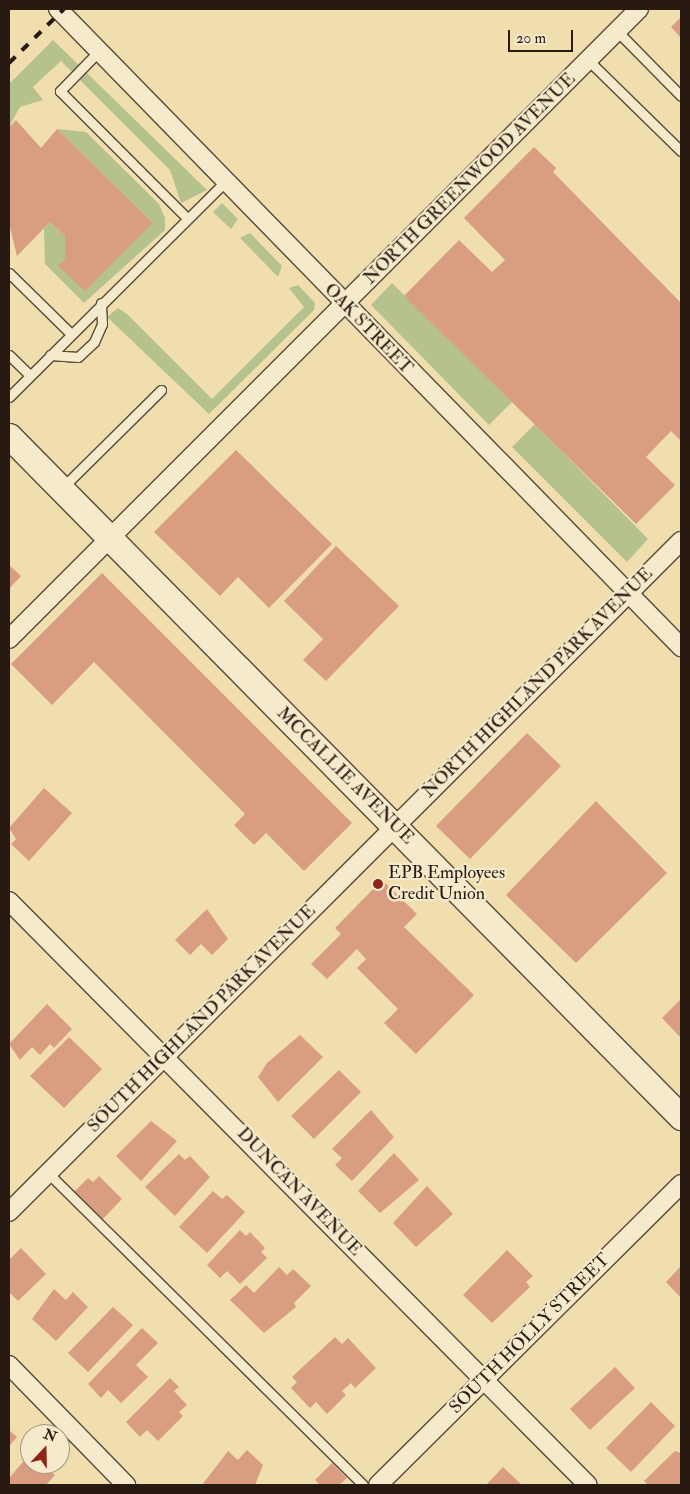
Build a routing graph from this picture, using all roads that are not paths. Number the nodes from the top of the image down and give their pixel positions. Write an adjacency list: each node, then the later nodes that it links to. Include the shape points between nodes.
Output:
1 (58, 9): 4 (street, OAK STREET)
2 (639, 9): 3 (street, NORTH GREENWOOD AVENUE)
3 (617, 31): 5 (street, NORTH GREENWOOD AVENUE); 6 (lane)
4 (99, 51): 8 (street, OAK STREET); 9 (lane, via 60,91)
5 (588, 60): 7 (lane); 12 (street, NORTH GREENWOOD AVENUE)
6 (681, 96)
7 (681, 151)
8 (225, 182): 9 (lane); 12 (street, OAK STREET)
9 (186, 217): 11 (lane)
10 (9, 273): 13 (lane)
11 (101, 302): 13 (lane); 15 (lane, via 102,324 94,342 78,356)
12 (344, 305): 21 (street, NORTH GREENWOOD AVENUE); 23 (street, OAK STREET)
13 (70, 333): 15 (lane)
14 (9, 354): 16 (lane)
15 (50, 355): 16 (lane)
16 (30, 375): 18 (lane)
17 (161, 390): 20 (lane)
18 (9, 396)
19 (9, 436): 20 (main road, MCCALLIE AVENUE)
20 (61, 489): 21 (main road, MCCALLIE AVENUE)
21 (110, 538): 24 (street, NORTH GREENWOOD AVENUE); 26 (main road, MCCALLIE AVENUE)
22 (681, 541): 23 (street, NORTH HIGHLAND PARK AVENUE)
23 (628, 593): 25 (street, OAK STREET); 26 (street, NORTH HIGHLAND PARK AVENUE)
24 (9, 638)
25 (681, 647)
26 (395, 826): 28 (street, SOUTH HIGHLAND PARK AVENUE); 29 (main road, MCCALLIE AVENUE)
27 (9, 901): 28 (street, DUNCAN AVENUE)
28 (166, 1055): 30 (street, SOUTH HIGHLAND PARK AVENUE); 34 (street, DUNCAN AVENUE)
29 (681, 1117)
30 (48, 1173): 32 (street, SOUTH HIGHLAND PARK AVENUE); 36 (lane)
31 (681, 1184): 34 (street, SOUTH HOLLY STREET)
32 (9, 1212)
33 (9, 1365): 35 (street)
34 (483, 1380): 37 (street, SOUTH HOLLY STREET); 38 (street, DUNCAN AVENUE)
35 (126, 1485)
36 (363, 1485)
37 (378, 1485)
38 (588, 1485)

